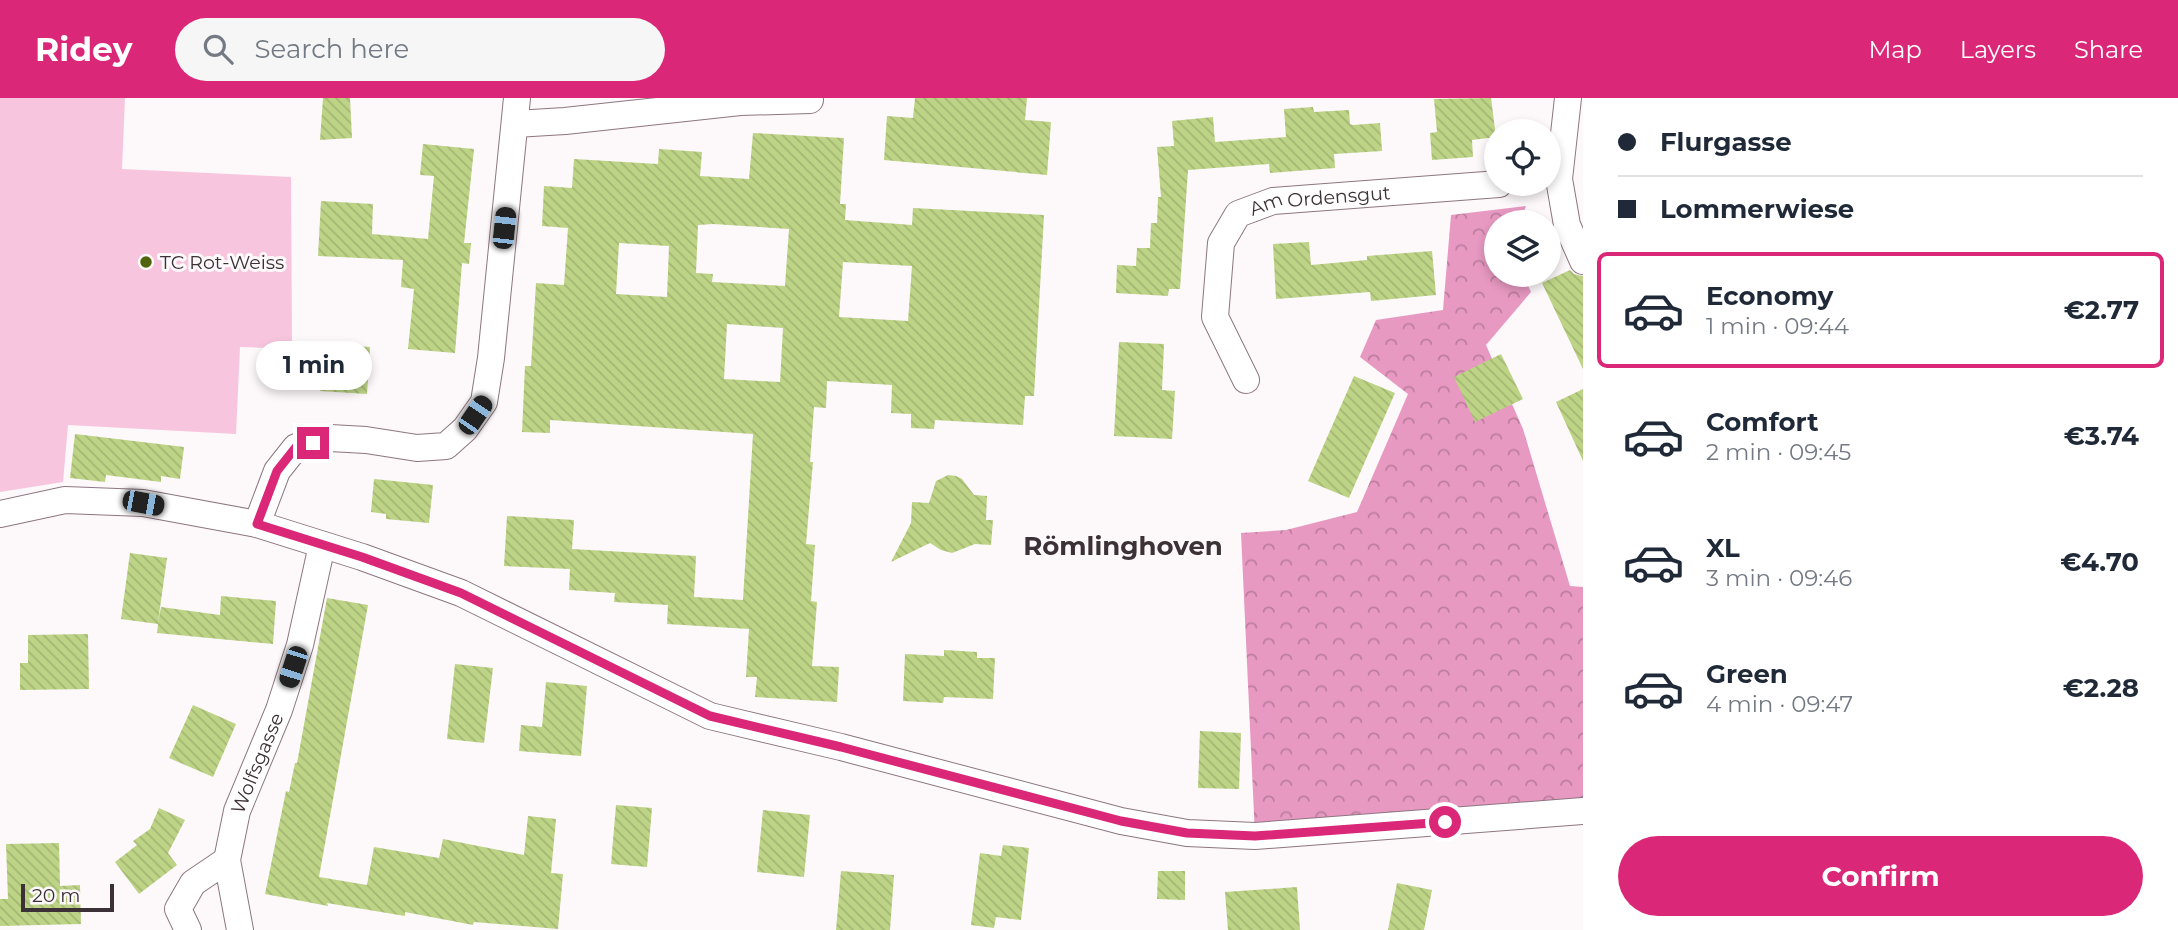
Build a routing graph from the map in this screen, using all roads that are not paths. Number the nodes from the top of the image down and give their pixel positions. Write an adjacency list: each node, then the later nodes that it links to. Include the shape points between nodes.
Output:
1 (1567, 98): 4 (street)
2 (810, 100): 3 (street, via 740,102 565,121)
3 (516, 111): 10 (street, via 484,402 446,446 417,448 330,438 296,447 277,471)
4 (1561, 136)
5 (1484, 185): 8 (street, Am Ordensgut, via 1273,201 1238,214 1221,243 1215,317)
6 (1559, 196): 7 (street)
7 (1583, 261)
8 (1245, 380)
9 (0, 514): 10 (street, via 65,500 143,503)
10 (257, 524): 11 (street)
11 (322, 545): 12 (street, via 461,593 710,716 1121,821 1187,833 1255,836); 13 (street, Wolfsgasse, via 300,645 237,811)
12 (1583, 811)
13 (227, 860): 14 (street, Wolfsgasse); 15 (street, via 193,883 183,900 178,909)
14 (238, 929)
15 (188, 930)

